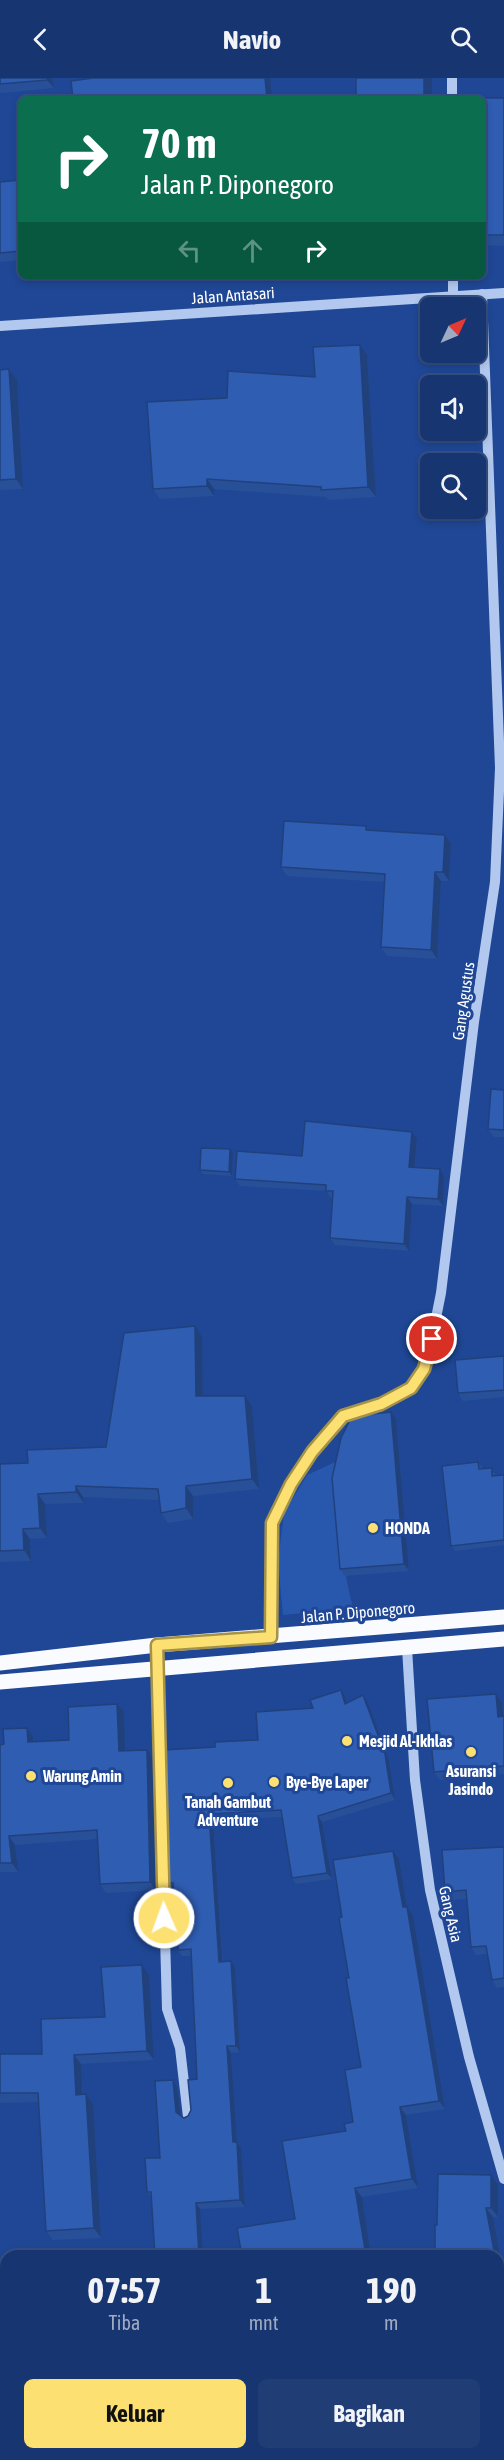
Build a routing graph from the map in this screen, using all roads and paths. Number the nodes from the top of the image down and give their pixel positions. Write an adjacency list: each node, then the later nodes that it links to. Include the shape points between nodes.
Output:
1 (452, 78): 2 (street)
2 (452, 96)
3 (453, 279): 5 (street)
4 (504, 293): 6 (street, Jalan Antasari)
5 (453, 294): 6 (street, Jalan Antasari); 7 (street, Jalan Antasari)
6 (482, 294): 9 (street, Gang Agustus, via 500,768 495,882 441,1293 424,1369 411,1388 381,1404 343,1416 312,1452 286,1494 272,1523)
7 (0, 326)
8 (504, 1617): 9 (main road, Jalan P. Diponegoro)
9 (271, 1637): 11 (main road, Jalan P. Diponegoro)
10 (504, 1640): 12 (main road)
11 (157, 1645): 13 (main road, Jalan P. Diponegoro); 14 (street)
12 (407, 1648): 14 (main road); 17 (street, Gang Asia, via 415,1780 430,1890 469,2057)
13 (0, 1663)
14 (157, 1669): 15 (main road); 16 (street, via 167,2009 180,2048)
15 (0, 1682)
16 (188, 2117)
17 (504, 2180)

